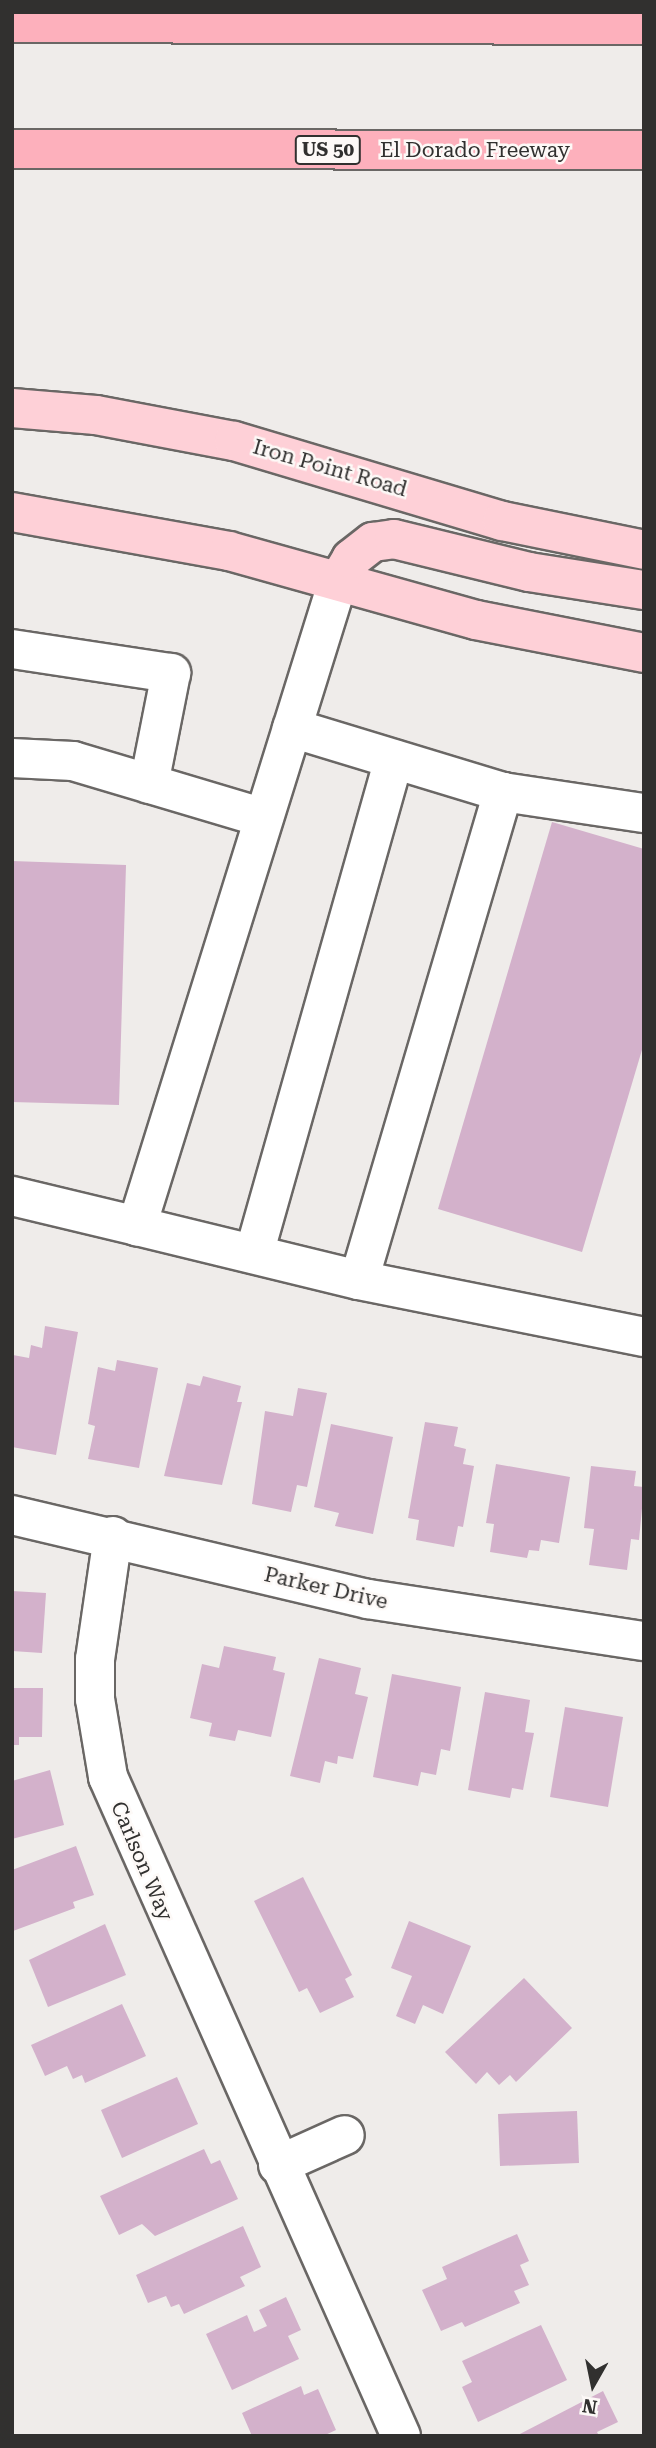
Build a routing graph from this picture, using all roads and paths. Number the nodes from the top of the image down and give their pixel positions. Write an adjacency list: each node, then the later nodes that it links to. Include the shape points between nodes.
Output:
1 (12, 23): 2 (highway)
2 (644, 25)
3 (12, 149): 4 (highway, El Dorado Freeway / US 50)
4 (644, 150)
5 (12, 408): 7 (main road, Iron Point Road, via 96,415 234,441 502,521)
6 (12, 512): 8 (main road, via 229,551)
7 (644, 550)
8 (338, 581): 9 (main road, via 351,559 373,541 394,539 529,572); 11 (main road, via 476,620); 12 (street)
9 (644, 590)
10 (12, 649): 15 (street, via 171,673)
11 (644, 653)
12 (292, 728): 14 (street); 18 (street)
13 (12, 758): 15 (street, via 73,761)
14 (394, 759): 16 (street); 21 (street)
15 (149, 783): 18 (street)
16 (503, 792): 17 (street); 22 (street)
17 (644, 813)
18 (264, 818): 20 (street)
19 (12, 1196): 20 (street)
20 (137, 1226): 21 (street)
21 (254, 1254): 22 (street)
22 (359, 1280): 23 (street)
23 (644, 1337)
24 (12, 1515): 25 (street, Parker Drive)
25 (113, 1536): 26 (street, Parker Drive, via 368,1600); 28 (street, Carlson Way, via 95,1659 95,1699 108,1777)
26 (644, 1641)
27 (345, 2135): 28 (street)
28 (278, 2165): 29 (street, Carlson Way)
29 (401, 2436)

